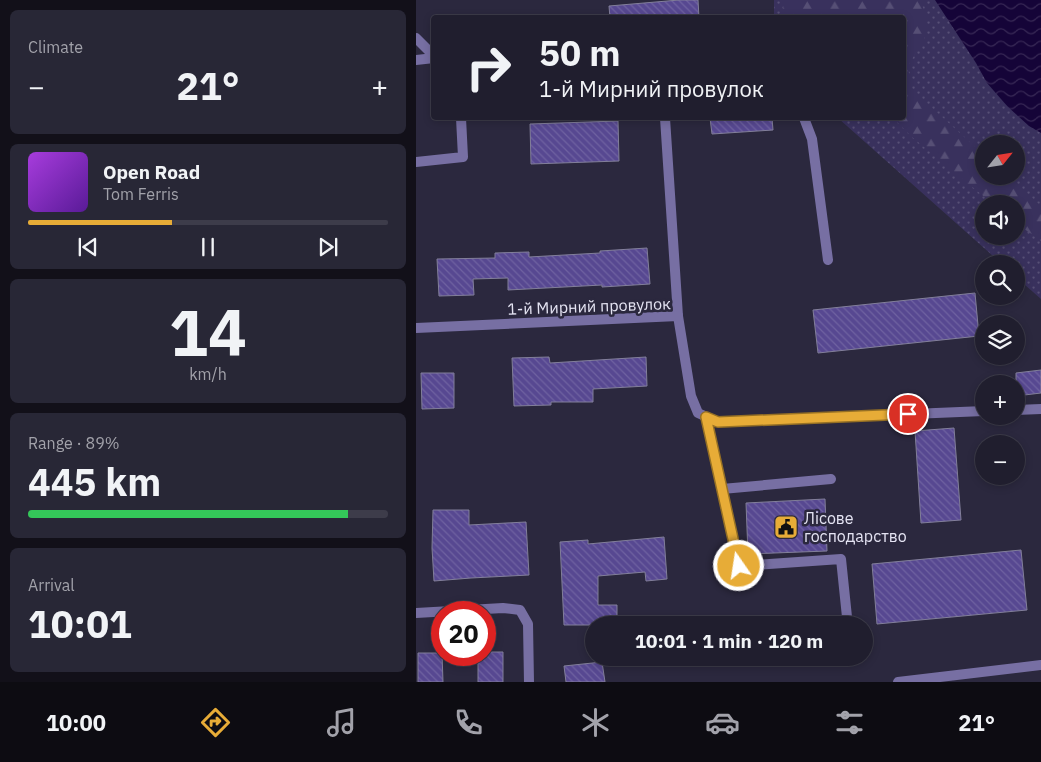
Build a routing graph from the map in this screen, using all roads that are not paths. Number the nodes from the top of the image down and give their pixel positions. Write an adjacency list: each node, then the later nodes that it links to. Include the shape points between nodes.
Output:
1 (416, 38): 2 (street)
2 (431, 54)
3 (431, 58): 4 (street)
4 (416, 60)
5 (460, 120): 8 (street, via 463,157)
6 (665, 120): 10 (street)
7 (805, 120): 9 (street, via 812,139)
8 (416, 162)
9 (828, 260)
10 (678, 316): 11 (street, 1-й Мирний провулок); 15 (street, 1-й Мирний провулок, via 690,396 698,413)
11 (416, 328)
12 (1041, 409): 13 (street)
13 (1025, 410)
14 (975, 411): 15 (street, via 718,422)
15 (706, 417): 17 (street)
16 (830, 479): 17 (street)
17 (722, 489): 19 (street, via 739,566 841,559)
18 (416, 613): 21 (street, via 520,610 528,624)
19 (847, 616)
20 (1041, 665): 22 (street)
21 (528, 682)
22 (898, 682)

